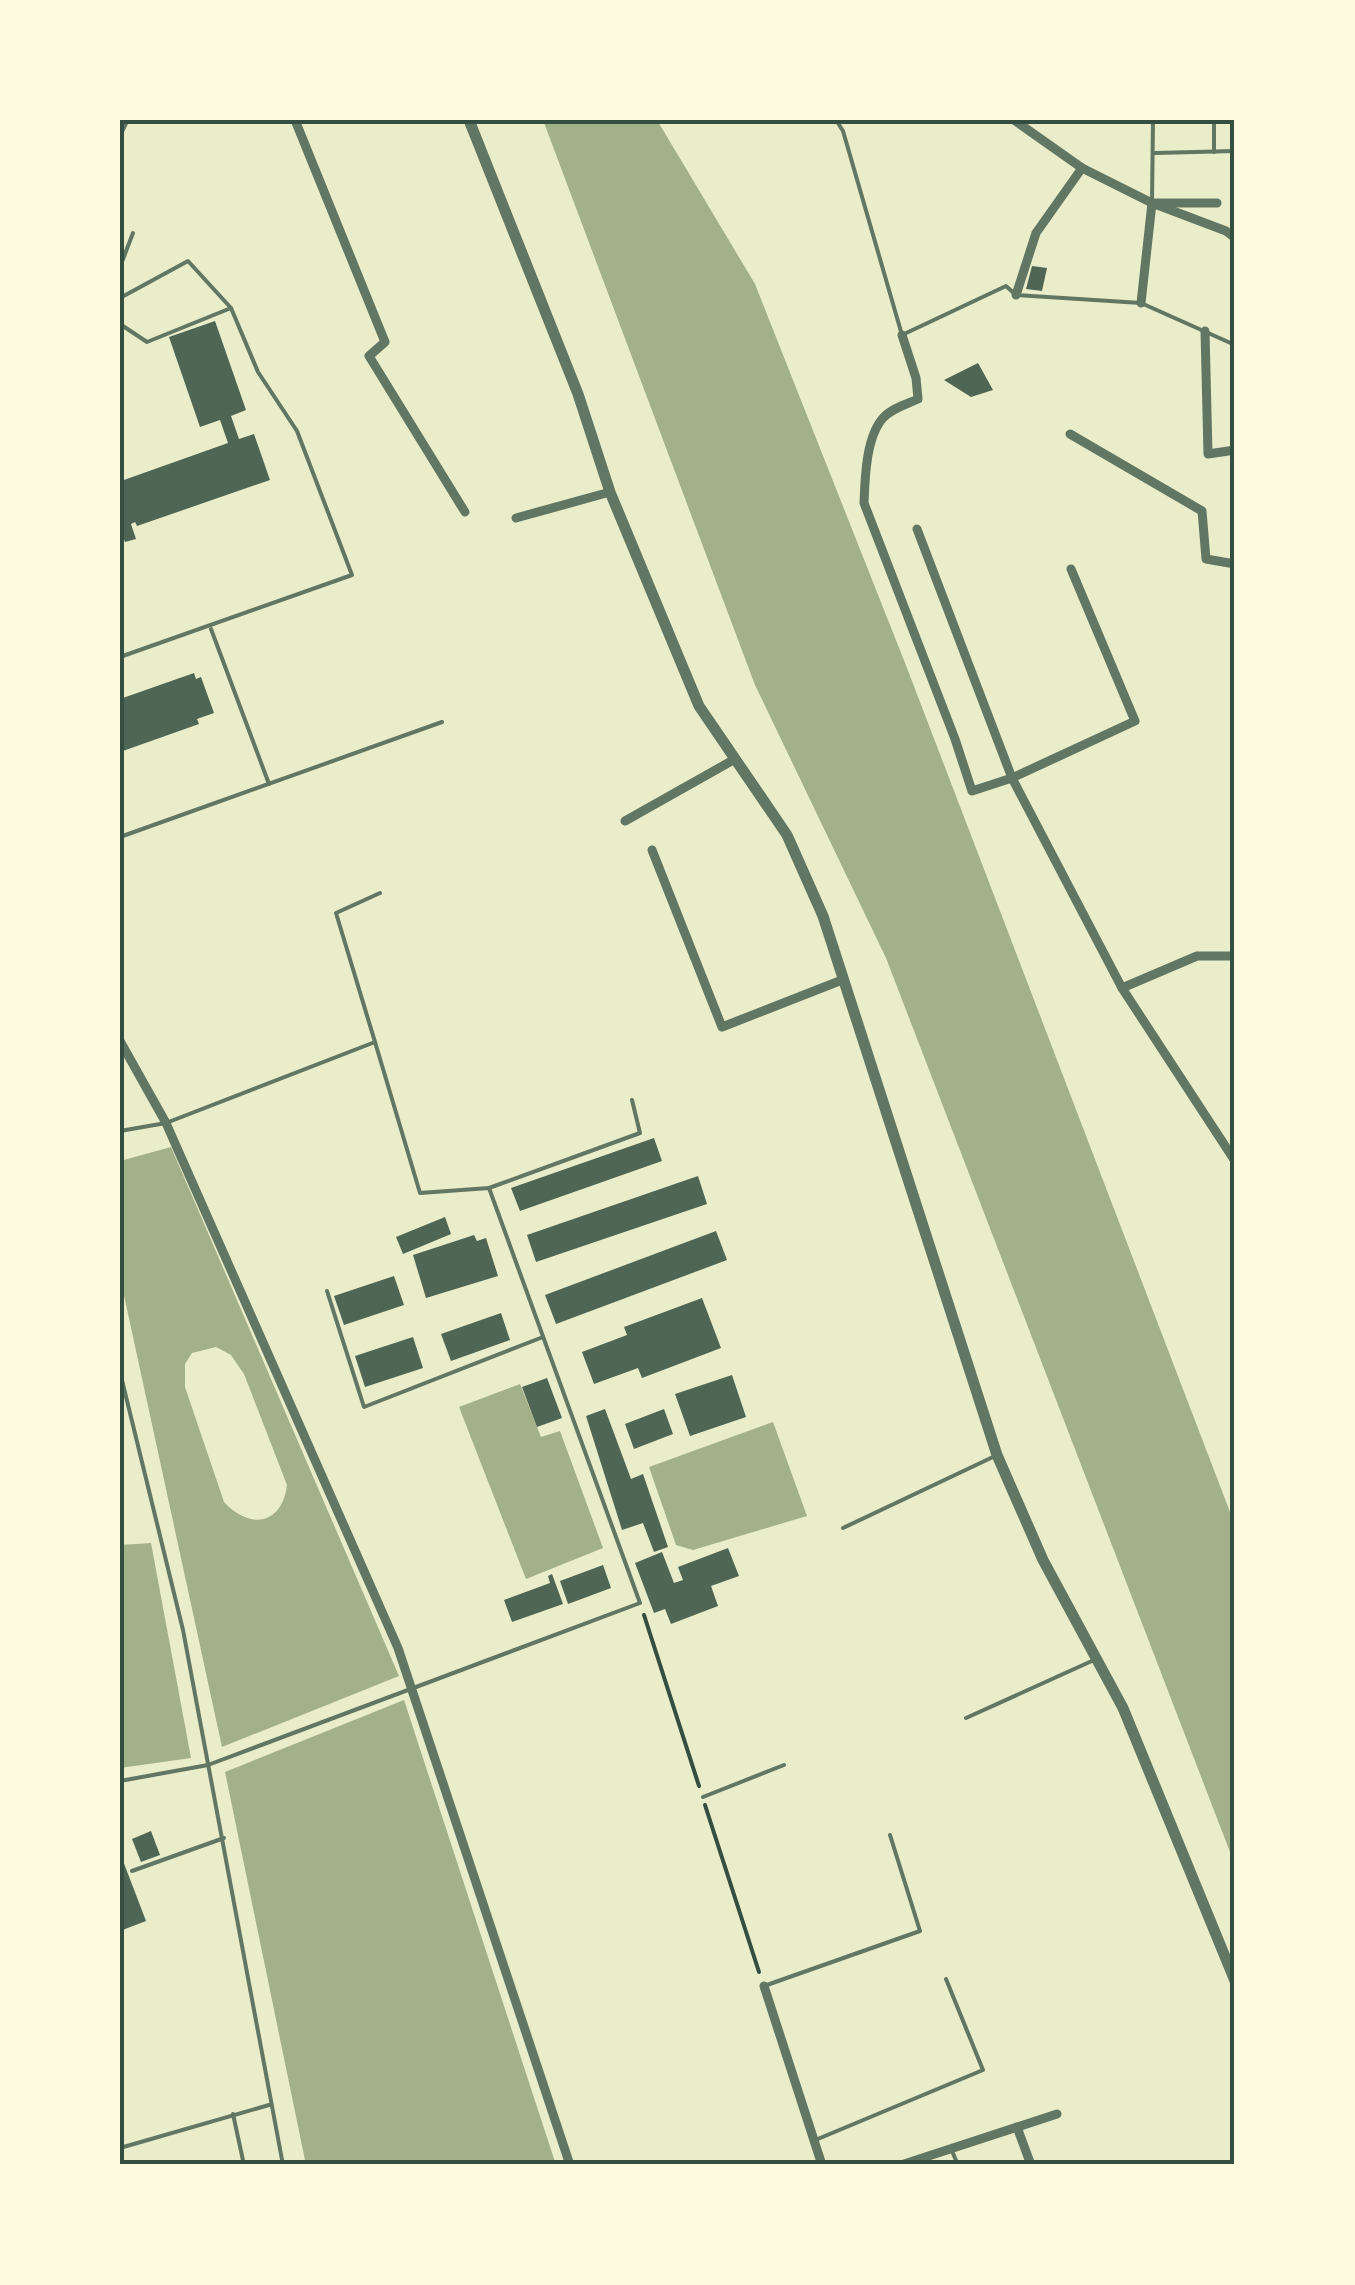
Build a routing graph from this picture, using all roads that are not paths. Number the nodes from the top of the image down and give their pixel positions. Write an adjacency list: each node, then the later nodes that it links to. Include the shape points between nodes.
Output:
1 (125, 120): 8 (street)
2 (295, 120): 29 (street, via 385,342 369,356)
3 (469, 120): 28 (street)
4 (836, 120): 24 (lane)
5 (1014, 120): 12 (street)
6 (1152, 120): 11 (lane)
7 (1214, 120): 9 (lane)
8 (120, 130)
9 (1214, 152): 10 (lane); 11 (lane)
10 (1235, 152)
11 (1152, 154): 13 (lane)
12 (1082, 168): 13 (street); 18 (street, via 1036,233)
13 (1152, 203): 14 (street); 15 (street); 20 (street)
14 (1217, 203)
15 (1232, 232)
16 (133, 233): 17 (lane)
17 (120, 267)
18 (1016, 295): 20 (lane); 24 (lane, via 1006,286)
19 (120, 298): 21 (lane, via 188,261)
20 (1140, 302): 23 (lane)
21 (231, 308): 22 (lane, via 147,342); 34 (lane, via 258,372 297,431 352,575)
22 (120, 324)
23 (1205, 331): 25 (lane); 27 (street, via 1208,454)
24 (902, 335): 38 (street, via 918,399 880,420 865,463 864,502 972,791)
25 (1235, 345)
26 (1070, 434): 32 (street, via 1202,511 1206,559)
27 (1235, 450)
28 (610, 492): 30 (street); 37 (street, via 699,706)
29 (466, 512)
30 (516, 518)
31 (918, 529): 38 (street)
32 (1235, 564)
33 (1071, 568): 38 (street, via 1135,721)
34 (210, 628): 35 (lane); 39 (lane)
35 (120, 657)
36 (442, 722): 39 (lane)
37 (735, 760): 40 (street); 45 (street, via 788,835 824,916)
38 (1012, 778): 46 (street)
39 (269, 784): 41 (lane)
40 (626, 821)
41 (120, 837)
42 (652, 850): 45 (street, via 722,1027)
43 (380, 894): 48 (lane, via 336,913)
44 (1235, 956): 46 (street, via 1196,956)
45 (842, 980): 57 (street)
46 (1122, 988): 52 (street)
47 (120, 1040): 50 (street)
48 (375, 1042): 50 (lane); 53 (lane, via 420,1193)
49 (632, 1100): 53 (lane, via 640,1133)
50 (166, 1123): 51 (lane); 60 (street)
51 (120, 1131)
52 (1235, 1161)
53 (489, 1188): 55 (lane)
54 (326, 1290): 55 (lane, via 364,1407)
55 (542, 1337): 60 (lane, via 640,1603)
56 (120, 1372): 62 (lane)
57 (997, 1455): 58 (lane); 59 (street, via 1043,1560)
58 (843, 1528)
59 (1098, 1658): 61 (lane); 70 (street)
60 (412, 1687): 62 (lane); 81 (street)
61 (966, 1718)
62 (208, 1764): 64 (lane); 67 (lane)
63 (784, 1765): 65 (lane)
64 (120, 1781)
65 (703, 1797)
66 (890, 1835): 71 (lane, via 920,1930)
67 (224, 1838): 68 (lane); 72 (lane)
68 (132, 1872)
69 (946, 1979): 76 (lane, via 983,2070)
70 (1235, 1981)
71 (764, 1986): 76 (street)
72 (271, 2105): 73 (lane); 80 (lane)
73 (233, 2114): 78 (lane); 79 (lane)
74 (1058, 2114): 75 (street)
75 (1017, 2126): 77 (street); 85 (street)
76 (814, 2140): 82 (street)
77 (951, 2147): 83 (street); 84 (lane)
78 (120, 2148)
79 (244, 2165)
80 (283, 2165)
81 (570, 2165)
82 (822, 2165)
83 (900, 2165)
84 (958, 2165)
85 (1031, 2165)

